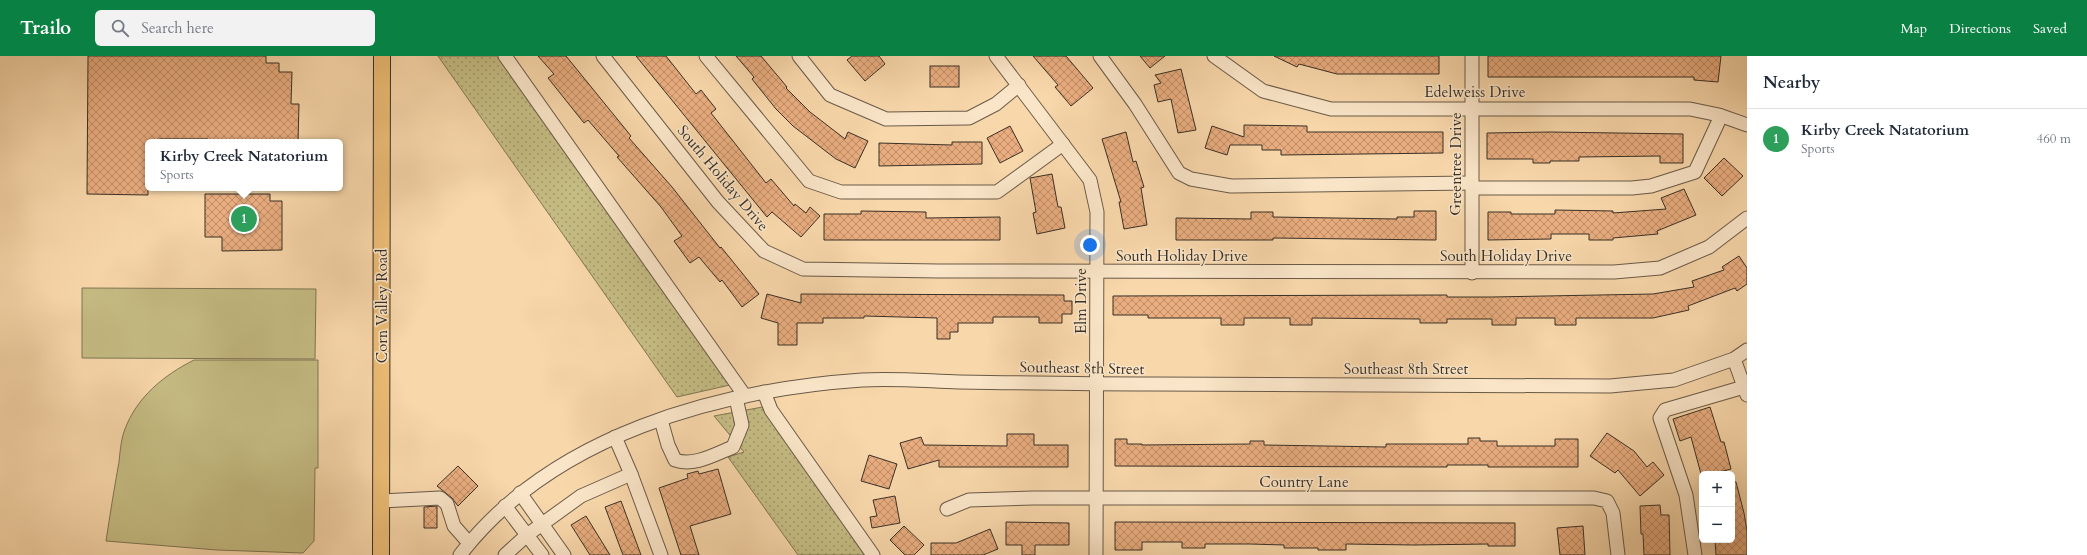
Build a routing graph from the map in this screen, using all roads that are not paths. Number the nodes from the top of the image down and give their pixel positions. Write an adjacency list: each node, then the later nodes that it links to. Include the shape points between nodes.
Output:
1 (382, 56): 30 (main road, Corn Valley Road)
2 (504, 56): 24 (street)
3 (603, 56): 17 (street, South Holiday Drive, via 718,202 764,251 802,268)
4 (706, 56): 14 (street, via 809,181 841,192 997,192)
5 (799, 56): 10 (street, via 830,95 886,119 969,118 996,104)
6 (996, 56): 10 (street, Elm Drive)
7 (1100, 56): 15 (street, via 1180,173 1191,179 1231,186)
8 (1214, 56): 11 (street, Edelweiss Drive, via 1263,91 1331,109)
9 (1472, 56): 11 (street, Greentree Drive)
10 (1019, 85): 14 (street, Elm Drive)
11 (1472, 108): 12 (street, Edelweiss Drive, via 1690,109); 15 (street, Greentree Drive)
12 (1721, 116): 13 (street, Edelweiss Drive); 15 (street, via 1695,172 1651,186 1632,188)
13 (1747, 125)
14 (1063, 144): 17 (street, Elm Drive, via 1090,180 1097,212)
15 (1472, 185): 18 (street, Greentree Drive)
16 (1747, 218): 18 (street, South Holiday Drive, via 1709,247 1660,268 1614,272)
17 (1097, 272): 18 (street, South Holiday Drive); 21 (street, Elm Drive)
18 (1472, 273)
19 (1747, 350): 20 (street, Southeast 8th Street)
20 (1734, 359): 21 (street, Southeast 8th Street, via 1674,380 1610,386); 22 (street)
21 (1097, 384): 23 (street, Southeast 8th Street, via 865,380); 29 (street, Elm Drive)
22 (1746, 391): 45 (street, via 1665,410 1660,418 1686,495)
23 (764, 392): 24 (street, Southeast 8th Street); 42 (street, via 771,410)
24 (740, 397): 25 (street, Southeast 8th Street, via 688,410); 25 (street, via 742,425 733,447 692,462 683,463 675,460)
25 (661, 420): 26 (street, Southeast 8th Street)
26 (615, 437): 27 (street); 28 (street, Southeast 8th Street, via 558,466)
27 (632, 474): 33 (street, via 581,496); 41 (street)
28 (520, 493): 31 (street, Southeast 8th Street); 33 (street)
29 (1096, 499): 32 (street, Country Lane, via 969,500); 43 (street, Elm Drive); 44 (street, Country Lane, via 1594,498 1608,501 1613,513)
30 (381, 501): 35 (street, via 440,498 447,504 454,526); 36 (main road, Corn Valley Road)
31 (505, 506): 34 (street); 35 (street, Southeast 8th Street)
32 (947, 509)
33 (541, 524): 34 (street); 40 (street)
34 (527, 535): 38 (street); 39 (street)
35 (469, 543): 37 (street, Southeast 8th Street)
36 (381, 555)
37 (460, 555)
38 (505, 555)
39 (542, 555)
40 (564, 555)
41 (662, 555)
42 (873, 555)
43 (1096, 555)
44 (1618, 555)
45 (1695, 555)

